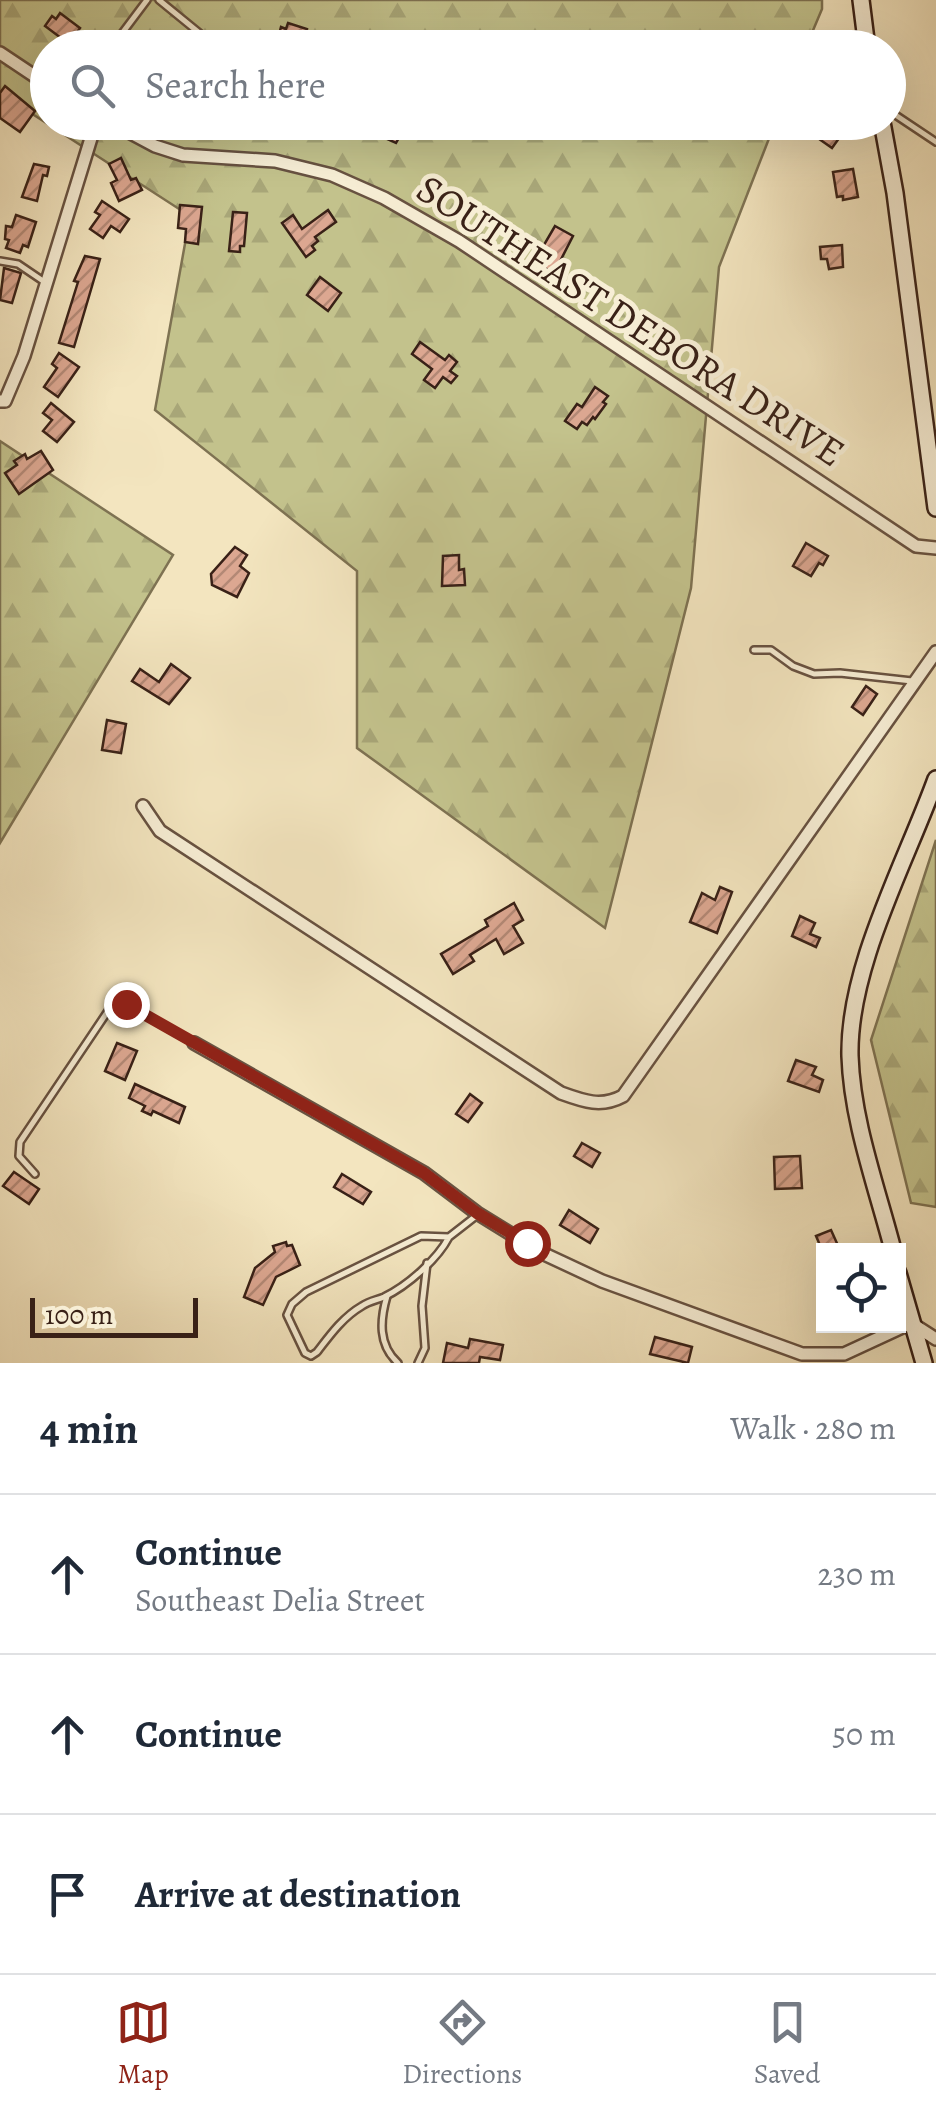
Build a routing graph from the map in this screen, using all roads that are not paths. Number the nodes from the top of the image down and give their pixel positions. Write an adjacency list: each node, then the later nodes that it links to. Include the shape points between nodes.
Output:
1 (147, 0): 4 (lane)
2 (159, 0): 5 (lane)
3 (861, 0): 6 (main road)
4 (125, 30)
5 (196, 30)
6 (865, 30)
7 (0, 53): 8 (street)
8 (30, 73)
9 (906, 122): 13 (lane)
10 (90, 140): 15 (street)
11 (144, 140): 18 (street, SOUTHEAST DEBORA DRIVE, via 183,155 304,166 384,198 459,241 916,546)
12 (885, 140): 17 (main road)
13 (936, 142)
14 (0, 260): 15 (lane)
15 (46, 282): 16 (street, via 24,356)
16 (2, 400)
17 (936, 508)
18 (936, 548)
19 (754, 650): 21 (lane, via 771,650 814,674)
20 (936, 652): 21 (street)
21 (915, 681): 23 (street, via 623,1096 608,1104 560,1093 160,831)
22 (936, 779): 28 (main road, via 866,961 851,1026 857,1109)
23 (143, 806)
24 (194, 1043): 25 (lane, via 126,1004 112,1004 20,1142 20,1156); 26 (street, via 424,1173)
25 (35, 1174)
26 (479, 1214): 27 (lane); 32 (street, via 602,1282 802,1354 844,1354)
27 (450, 1237): 29 (lane); 30 (lane, via 413,1239 306,1292 286,1316 311,1356 348,1316)
28 (891, 1243)
29 (426, 1264): 30 (lane); 35 (lane, via 425,1348)
30 (386, 1296): 34 (lane, via 381,1330)
31 (906, 1304): 32 (main road)
32 (911, 1323): 33 (street); 36 (main road)
33 (936, 1339)
34 (398, 1363)
35 (418, 1363)
36 (924, 1363)

